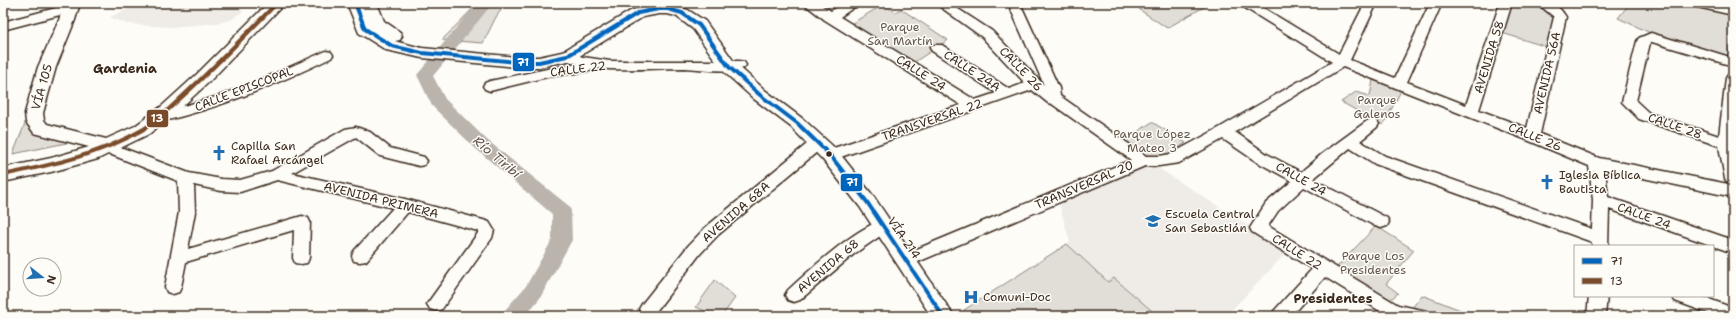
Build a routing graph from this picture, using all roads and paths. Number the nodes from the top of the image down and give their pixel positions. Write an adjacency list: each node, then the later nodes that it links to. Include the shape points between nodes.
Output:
1 (267, 3): 41 (main road, via 209,62 154,111)
2 (277, 3): 35 (main road, via 202,79)
3 (355, 3): 20 (main road, VÍA 214, via 365,29 392,46)
4 (369, 3): 20 (main road, VÍA 214, via 377,24 394,36)
5 (809, 3): 17 (street, CALLE 24)
6 (854, 3): 17 (street)
7 (941, 3): 29 (street, CALLE 26, via 987,34)
8 (1014, 3): 32 (street, via 1052,88)
9 (1246, 3): 24 (street, CALLE 26)
10 (1371, 3): 24 (street)
11 (1436, 3): 28 (street)
12 (1506, 3): 34 (street, AVENIDA 58)
13 (1543, 3): 38 (street, AVENIDA 56A, via 1556,11 1560,17)
14 (1697, 3): 16 (street)
15 (72, 5): 18 (street); 41 (main road, VÍA 105, via 47,67 34,113 35,122 41,129)
16 (1733, 11)
17 (830, 17): 33 (street, CALLE 24)
18 (3, 26)
19 (937, 48): 31 (street, CALLE 24A)
20 (424, 50): 22 (main road, VÍA 214)
21 (326, 56): 35 (street, CALLE EPISCOPAL, via 257,87 208,105)
22 (478, 56): 23 (main road, VÍA 214); 26 (main road, VÍA 214, via 553,54 584,41 638,7 660,3 690,8 709,23)
23 (567, 62): 26 (street, CALLE 22); 26 (main road, VÍA 214, via 584,47 638,13 668,9 682,13 699,25); 30 (street, CALLE 22)
24 (1342, 62): 28 (street, CALLE 26); 37 (street, TRANSVERSAL 20)
25 (1733, 62): 40 (street, CALLE 28, via 1651,37 1644,41 1629,102 1644,116)
26 (734, 66): 42 (main road, VÍA 214, via 804,118)
27 (1733, 78): 40 (street)
28 (1399, 84): 34 (street, CALLE 26)
29 (1034, 85): 31 (street, TRANSVERSAL 22); 32 (street, CALLE 26)
30 (490, 86)
31 (1007, 94): 33 (street, TRANSVERSAL 22)
32 (1053, 100): 44 (street, CALLE 26)
33 (972, 105): 42 (street, TRANSVERSAL 22)
34 (1472, 112): 38 (street, CALLE 26)
35 (160, 117): 41 (main road, via 142,130)
36 (1372, 124): 39 (street)
37 (1224, 132): 44 (street, TRANSVERSAL 20, via 1174,159); 51 (street, CALLE 24, via 1262,158)
38 (1532, 136): 45 (street, CALLE 26)
39 (1348, 141): 51 (street); 57 (street, via 1383,161)
40 (1726, 142): 50 (street)
41 (101, 145): 46 (main road); 47 (main road, via 91,154); 49 (street, AVENIDA PRIMERA)
42 (829, 150): 56 (main road, VÍA 214); 62 (main road, VÍA 214, via 876,198); 69 (street, AVENIDA 68A, via 712,231)
43 (419, 161): 48 (street, via 386,152 362,133 356,132)
44 (1142, 161): 62 (street, TRANSVERSAL 20)
45 (1596, 163): 52 (street, CALLE 26); 53 (street)
46 (3, 166)
47 (3, 175)
48 (277, 175): 49 (street, AVENIDA PRIMERA, via 240,186); 54 (street, AVENIDA PRIMERA)
49 (186, 178): 60 (street, via 187,212)
50 (1733, 179)
51 (1303, 181): 55 (street, CALLE 24); 63 (street, CALLE 22, via 1272,208 1258,228)
52 (1733, 191)
53 (1601, 200): 57 (street); 58 (street, CALLE 24)
54 (405, 205): 59 (street); 68 (street, AVENIDA PRIMERA, via 483,226 486,230 486,234)
55 (1381, 222)
56 (883, 226): 62 (main road, VÍA 214); 65 (street, AVENIDA 68, via 840,254)
57 (1600, 242)
58 (1733, 247)
59 (360, 256)
60 (178, 258): 61 (street, via 302,222); 64 (street)
61 (301, 258)
62 (911, 258): 72 (main road, VÍA 214); 73 (main road, VÍA 214)
63 (1323, 268): 70 (street, CALLE 22); 74 (street)
64 (173, 287)
65 (794, 295)
66 (1598, 297): 76 (street)
67 (1684, 297): 71 (street)
68 (436, 304)
69 (648, 309)
70 (1392, 314): 75 (street, CALLE 22)
71 (1733, 315)
72 (943, 316)
73 (958, 316)
74 (1280, 316)
75 (1421, 316)
76 (1596, 316)

